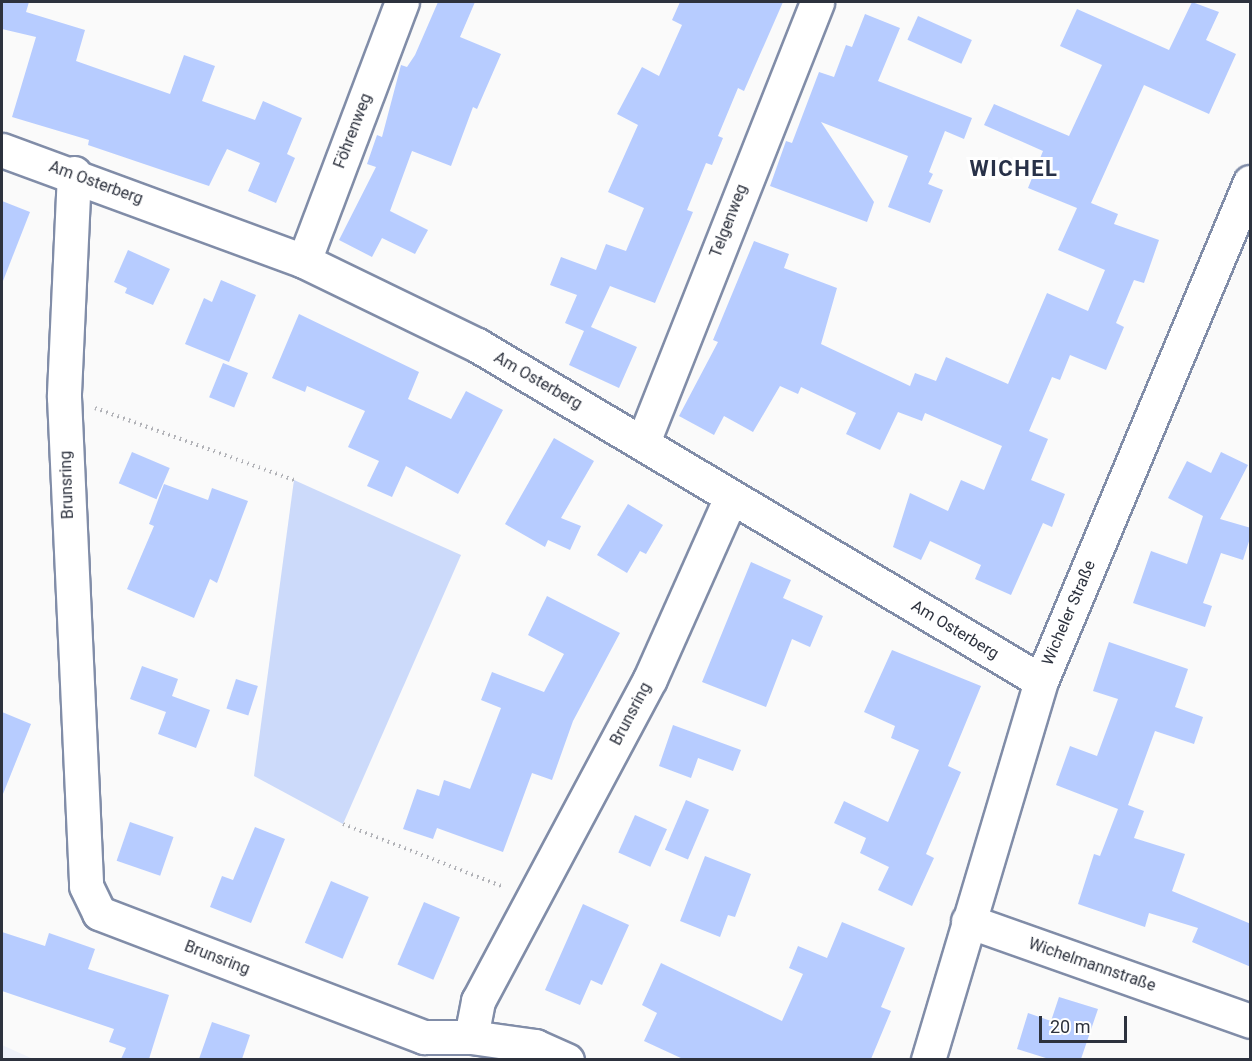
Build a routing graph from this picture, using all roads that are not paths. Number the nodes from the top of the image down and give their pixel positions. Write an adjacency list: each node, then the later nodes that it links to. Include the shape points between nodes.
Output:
1 (402, 2): 7 (street, Föhrenweg)
2 (817, 2): 8 (street, Telgenweg)
3 (2, 150): 4 (street, Am Osterberg)
4 (74, 173): 7 (street, Am Osterberg); 13 (street, Brunsring, via 64,397 86,886 99,913 424,1037)
5 (1251, 182): 6 (street, Wicheler Straße)
6 (1240, 230): 10 (street, Wicheler Straße)
7 (304, 261): 8 (street, Am Osterberg, via 477,345)
8 (643, 442): 9 (street, Am Osterberg)
9 (731, 496): 10 (street, Am Osterberg); 13 (street, Brunsring, via 650,679 478,1001)
10 (1041, 681): 11 (street, Wicheler Straße)
11 (968, 921): 12 (street, Wichelmannstraße); 15 (street, Wicheler Straße)
12 (1251, 1021)
13 (471, 1036): 14 (street, via 535,1046)
14 (567, 1059)
15 (928, 1059)

